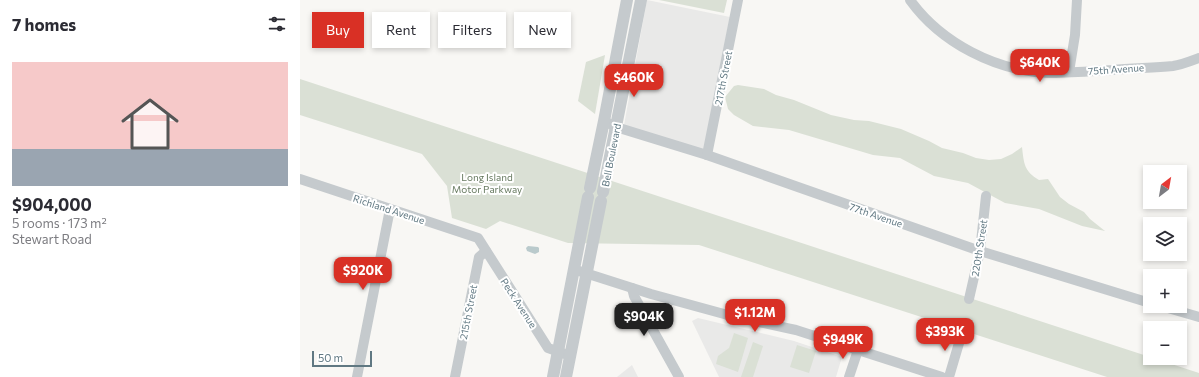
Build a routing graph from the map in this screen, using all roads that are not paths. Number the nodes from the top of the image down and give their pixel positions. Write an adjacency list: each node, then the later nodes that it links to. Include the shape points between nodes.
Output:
1 (627, 0): 8 (street, Bell Boulevard)
2 (641, 0): 9 (street, Bell Boulevard)
3 (738, 0): 10 (street, 217th Street)
4 (910, 0): 7 (street, 75th Avenue, via 928,21 957,44 976,55 1034,72)
5 (1077, 0): 7 (street)
6 (1199, 58): 7 (street, 75th Avenue, via 1174,66)
7 (1070, 72)
8 (604, 121): 9 (street, 77th Avenue); 17 (street, Bell Boulevard)
9 (616, 126): 10 (street, 77th Avenue); 18 (street, Bell Boulevard)
10 (707, 155): 16 (street, 77th Avenue)
11 (300, 179): 13 (street, Richland Avenue)
12 (986, 196): 16 (street, 220th Street)
13 (390, 209): 14 (street, Richland Avenue); 28 (street)
14 (478, 238): 15 (street, Peck Avenue)
15 (486, 251): 26 (street, Peck Avenue, via 548,348); 29 (street, 215th Street, via 479,257)
16 (980, 251): 20 (street, 220th Street); 21 (street, 77th Avenue)
17 (574, 269): 18 (street); 26 (street, Bell Boulevard)
18 (587, 273): 19 (street); 27 (street, Bell Boulevard)
19 (632, 288): 25 (street, via 736,317 796,330); 32 (street)
20 (969, 299)
21 (1143, 301)
22 (1183, 313): 23 (street)
23 (1199, 318)
24 (962, 333): 35 (street)
25 (858, 350): 33 (street); 34 (street)
26 (558, 353): 27 (street, Peck Avenue); 30 (street, Bell Boulevard)
27 (571, 356): 31 (street, Bell Boulevard)
28 (357, 377)
29 (455, 377)
30 (553, 377)
31 (566, 377)
32 (679, 377)
33 (849, 377)
34 (942, 377)
35 (949, 377)

